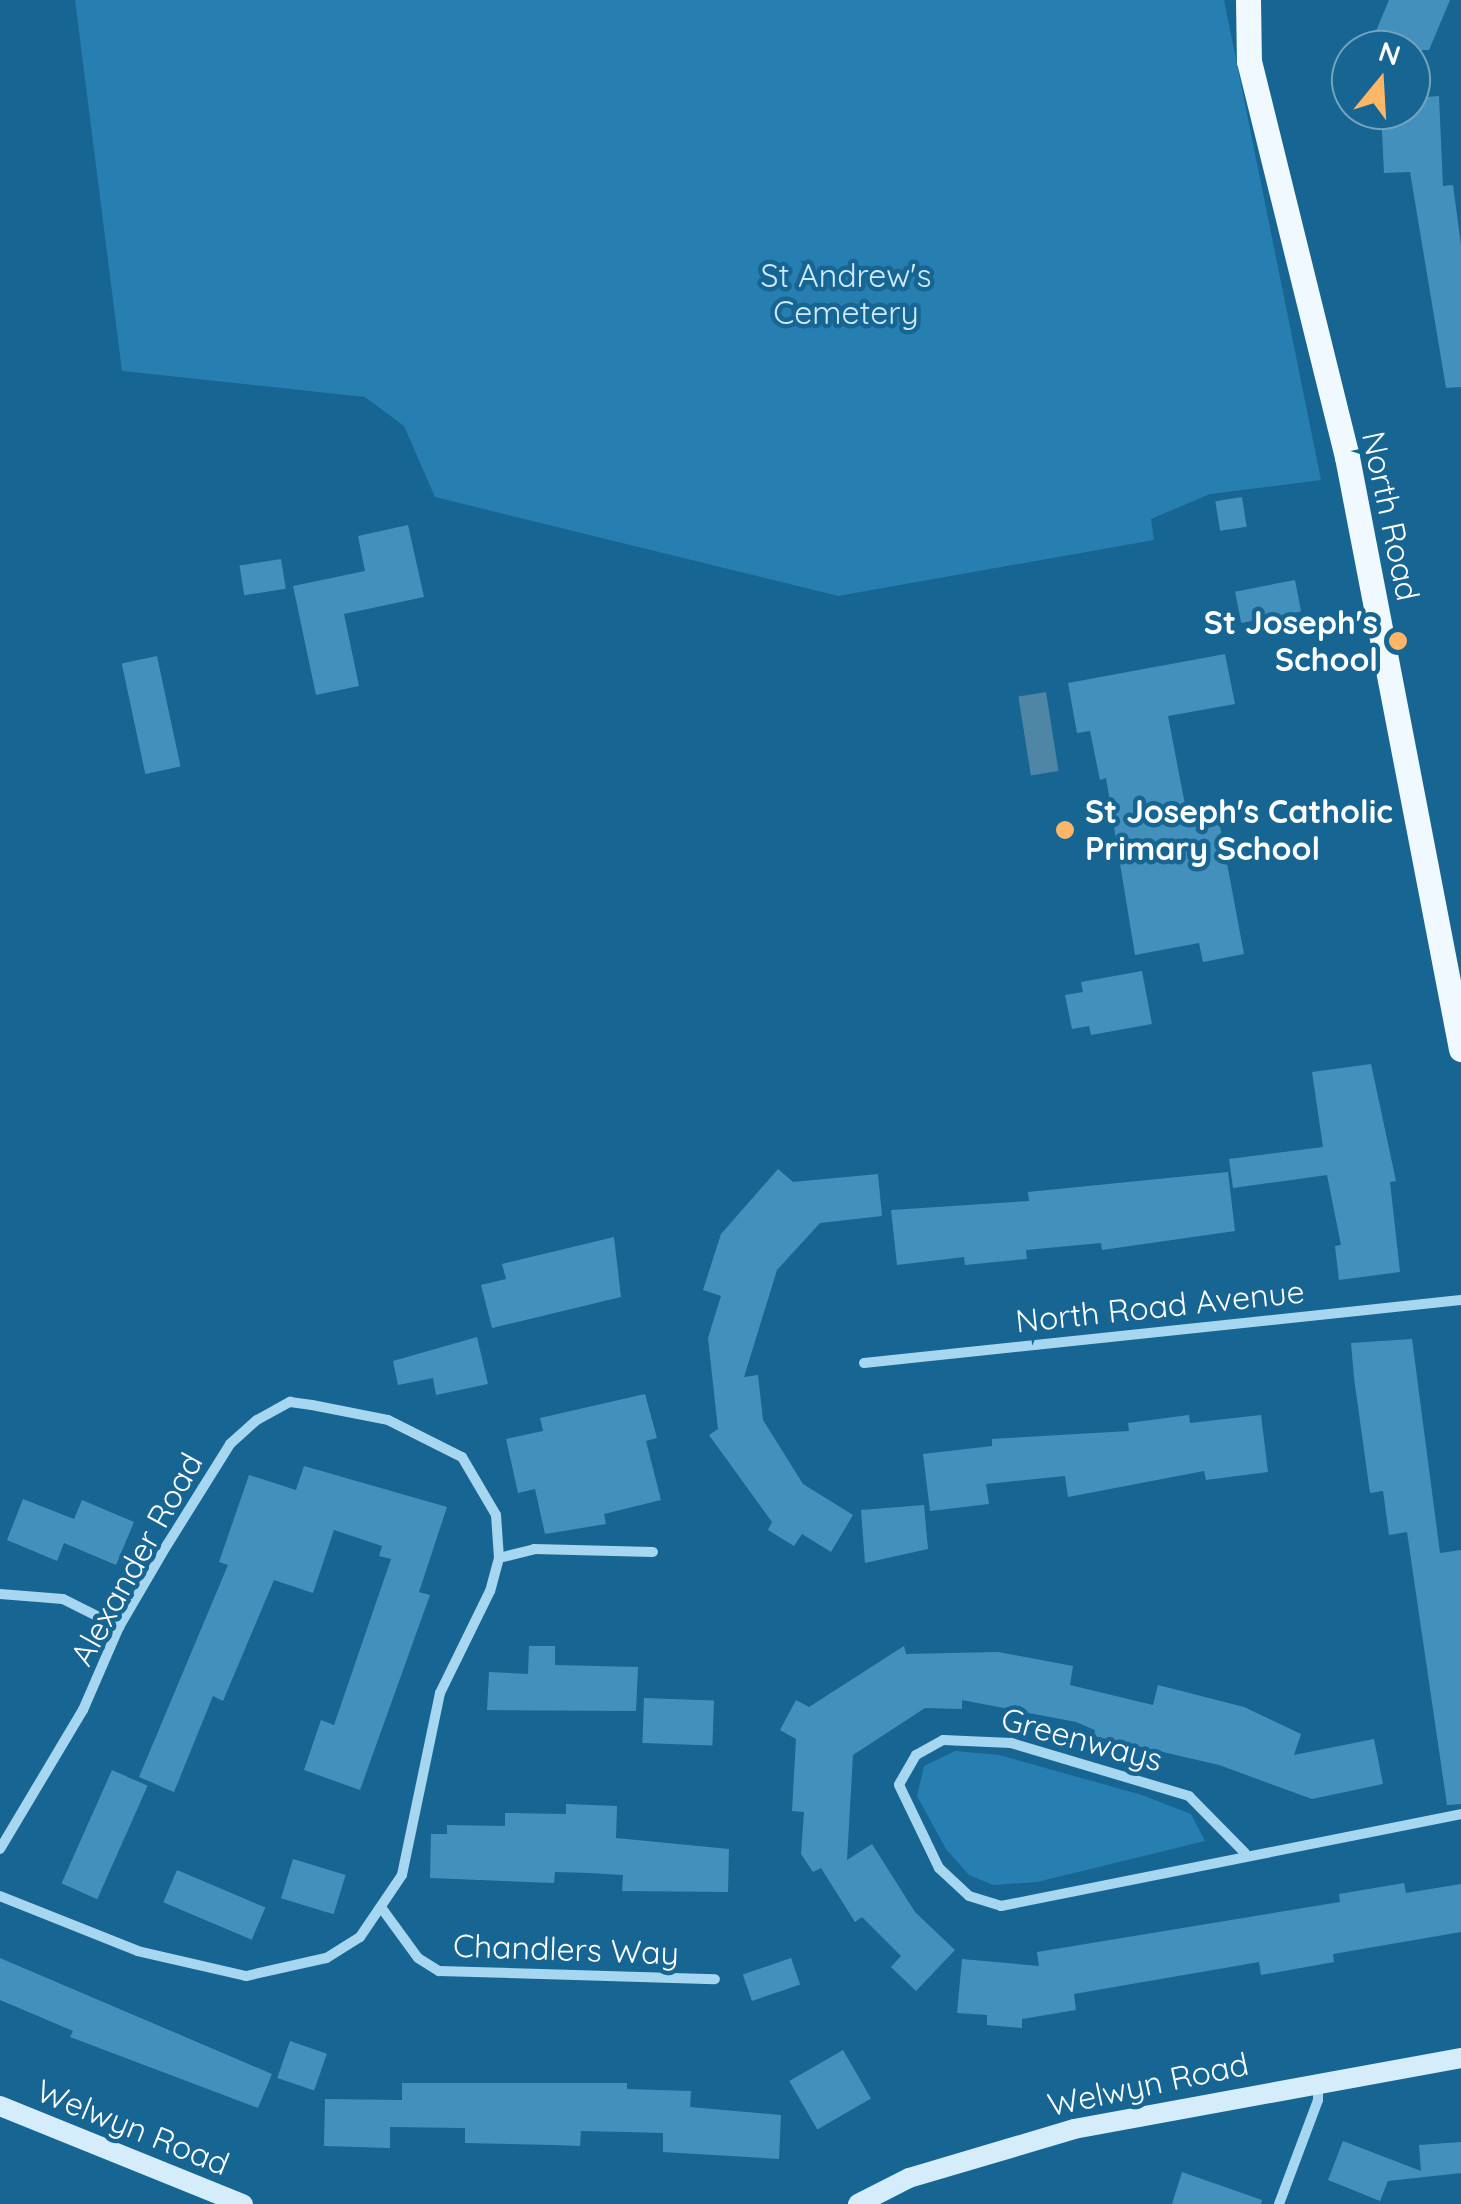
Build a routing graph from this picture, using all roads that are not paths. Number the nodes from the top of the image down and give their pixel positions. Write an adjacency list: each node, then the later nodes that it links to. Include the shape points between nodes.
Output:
1 (1248, 0): 2 (main road, North Road, via 1248,62 1347,457)
2 (1461, 1049)
3 (1461, 1300): 4 (street, North Road Avenue)
4 (864, 1363)
5 (653, 1552): 6 (street, via 534,1549)
6 (499, 1558): 8 (street, Alexander Road, via 496,1515 462,1457 388,1420 290,1402 257,1420 221,1458); 13 (street, via 440,1693 402,1875)
7 (0, 1594): 8 (street, via 63,1599)
8 (119, 1627): 10 (street, Alexander Road, via 83,1710)
9 (1461, 1814): 11 (street, Greenways)
10 (0, 1849)
11 (1245, 1853): 11 (street, Greenways, via 1000,1906 969,1896 939,1868 899,1784 916,1755 943,1740 1011,1743 1189,1796)
12 (0, 1896): 13 (street, via 138,1951 246,1976 326,1958 360,1938)
13 (383, 1910): 14 (street, Chandlers Way, via 418,1958 439,1971)
14 (715, 1979)
15 (1461, 2058): 16 (main road, Welwyn Road)
16 (1318, 2080): 19 (main road, Welwyn Road, via 1020,2143 909,2178); 20 (street, via 1318,2100)
17 (0, 2106): 18 (main road, Welwyn Road)
18 (242, 2204)
19 (858, 2204)
20 (1279, 2204)

